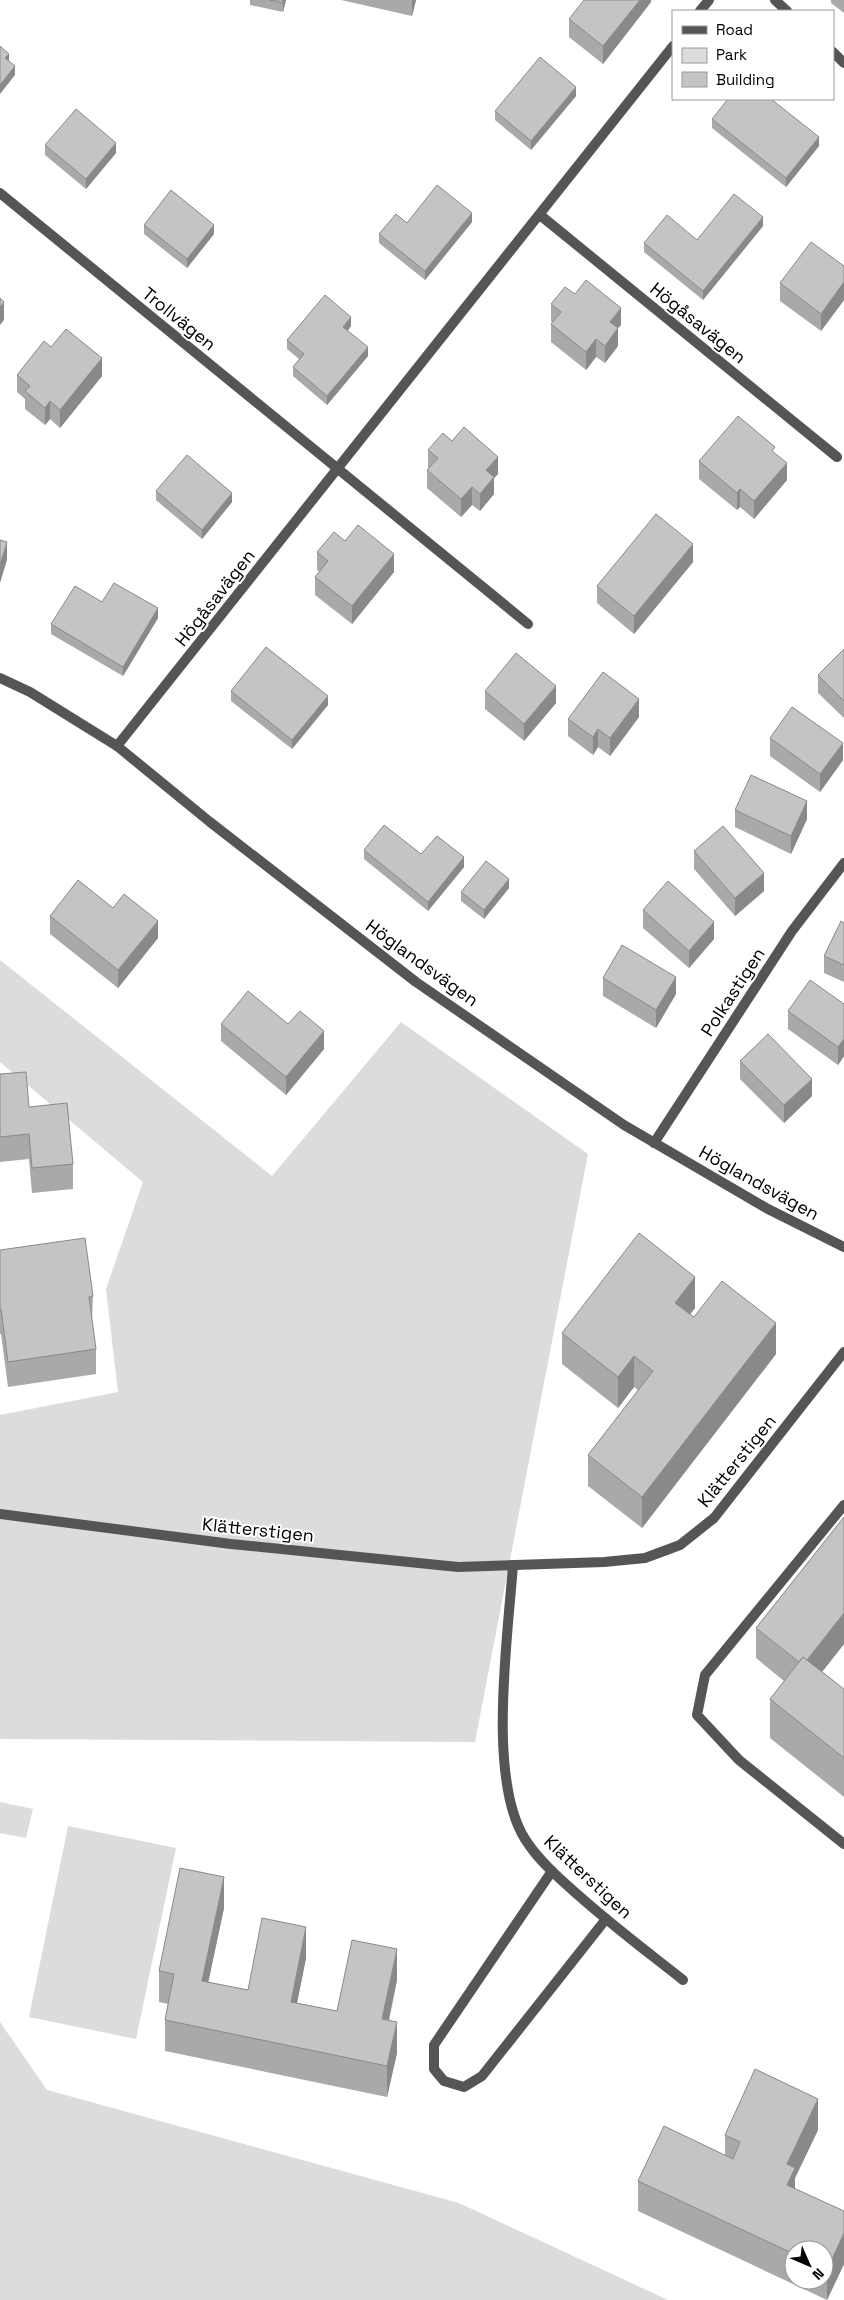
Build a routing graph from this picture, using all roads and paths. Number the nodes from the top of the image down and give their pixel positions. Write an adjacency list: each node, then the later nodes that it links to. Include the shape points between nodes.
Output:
1 (709, 0): 3 (street)
2 (775, 0): 4 (street)
3 (701, 10)
4 (786, 10)
5 (672, 47): 9 (street, Högåsavägen)
6 (834, 53): 7 (street)
7 (844, 62)
8 (0, 193): 11 (street, Trollvägen)
9 (540, 215): 10 (street, Högåsavägen); 11 (street, Högåsavägen)
10 (836, 457)
11 (338, 469): 12 (street); 14 (street, Högåsavägen)
12 (528, 624)
13 (0, 678): 14 (street, Höglandsvägen, via 30,692)
14 (117, 746): 16 (street, Höglandsvägen, via 416,982)
15 (844, 863): 16 (street, Polkastigen, via 792,931)
16 (654, 1143): 17 (street, Höglandsvägen, via 768,1209)
17 (844, 1246)
18 (844, 1352): 21 (street, Klätterstigen, via 714,1518 680,1545 645,1558)
19 (844, 1505): 22 (street, via 705,1675 697,1715 739,1760)
20 (0, 1514): 21 (street, Klätterstigen, via 231,1544 458,1567)
21 (513, 1565): 23 (street, Klätterstigen, via 503,1713 505,1777 524,1838)
22 (844, 1844)
23 (552, 1872): 24 (street, Klätterstigen); 24 (street, via 434,2045 434,2069 444,2081 464,2087 482,2076)
24 (606, 1919): 25 (street, Klätterstigen)
25 (683, 1980)

